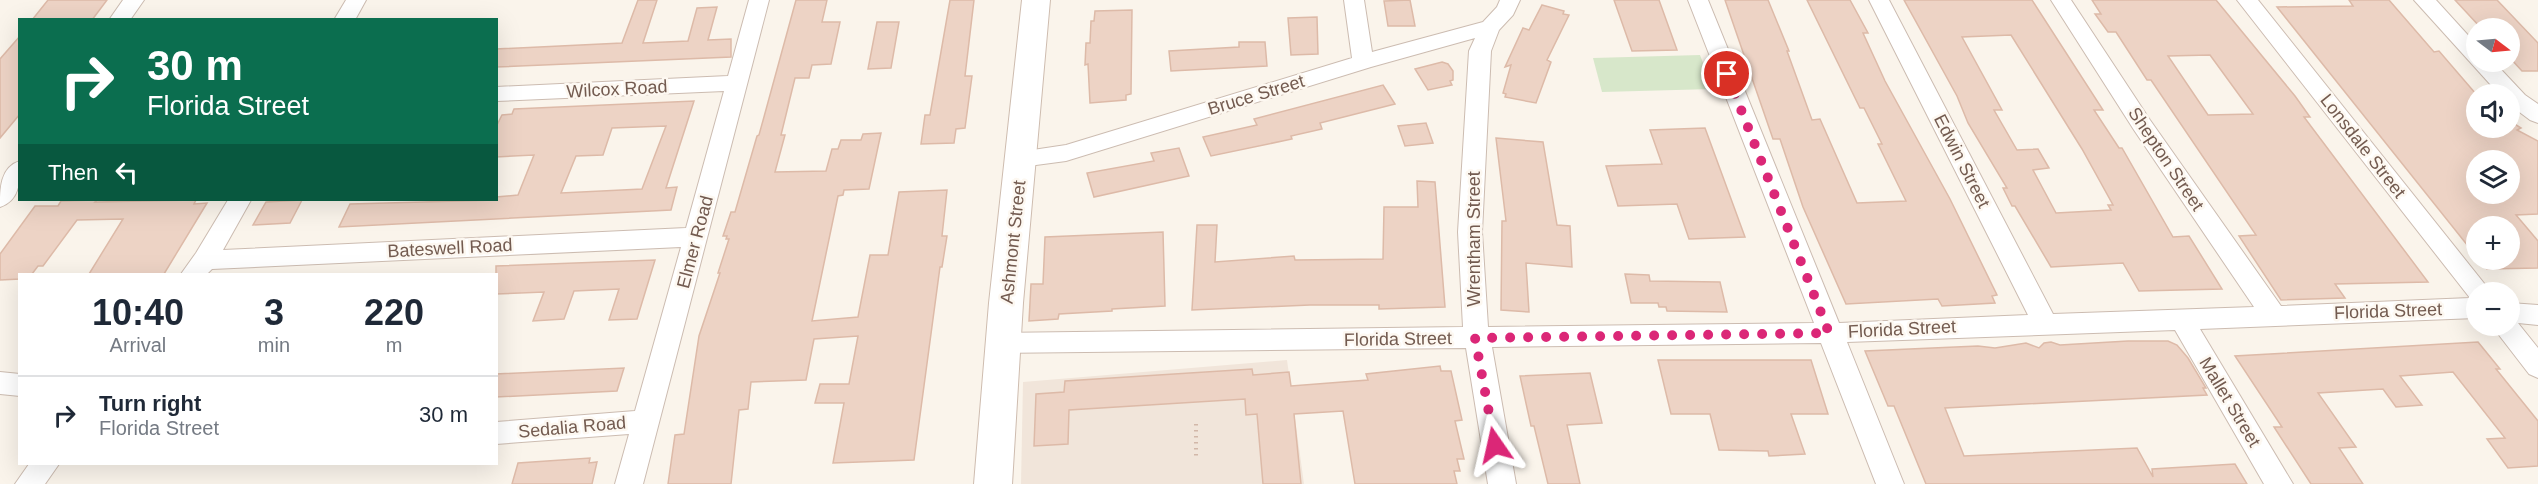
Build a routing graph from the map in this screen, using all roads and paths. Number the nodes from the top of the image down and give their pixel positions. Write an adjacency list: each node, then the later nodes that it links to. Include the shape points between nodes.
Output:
1 (134, 0): 12 (street)
2 (356, 0): 13 (street)
3 (759, 0): 18 (street, Elmer Road)
4 (1036, 0): 21 (main road, Ashmont Street)
5 (1354, 0): 16 (street)
6 (1510, 0): 14 (street, Wrentham Street)
7 (1698, 0): 36 (street)
8 (1879, 0): 35 (street, Edwin Street)
9 (2061, 0): 33 (street, Shepton Street)
10 (2247, 0): 27 (street, Lonsdale Street)
11 (2424, 0): 15 (street)
12 (120, 18)
13 (345, 18)
14 (1490, 27): 16 (street, Bruce Street); 38 (street, Wrentham Street, via 1480,51 1476,93 1470,232)
15 (2466, 45)
16 (1364, 62): 21 (street, Bruce Street, via 1066,153)
17 (2491, 72): 20 (street, via 2517,100)
18 (738, 83): 19 (street, Wilcox Road); 25 (street, Elmer Road)
19 (498, 94)
20 (2538, 115)
21 (1021, 159): 39 (main road, Ashmont Street)
22 (18, 172): 23 (street)
23 (0, 198)
24 (238, 201): 26 (street)
25 (696, 237): 26 (street, Bateswell Road); 43 (street, Elmer Road)
26 (199, 267)
27 (2471, 282)
28 (2538, 298): 29 (street)
29 (2520, 299)
30 (2466, 308): 33 (street, Florida Street)
31 (2520, 314): 32 (street)
32 (2538, 315)
33 (2274, 316): 34 (street, Florida Street)
34 (2182, 320): 35 (street, Florida Street); 53 (street, Mallet Street)
35 (2045, 323): 36 (street, Florida Street)
36 (1829, 333): 38 (street, Florida Street); 52 (street)
37 (2513, 336): 40 (street)
38 (1475, 338): 39 (street, Florida Street); 51 (street, Wrentham Street)
39 (1004, 343): 48 (main road, Ashmont Street)
40 (2538, 367)
41 (0, 383): 42 (street)
42 (18, 385)
43 (647, 421): 45 (street, Sedalia Road); 50 (street, Elmer Road)
44 (1196, 424): 46 (path)
45 (498, 433)
46 (1196, 459)
47 (44, 465): 49 (street)
48 (989, 483)
49 (29, 484)
50 (629, 484)
51 (1502, 484)
52 (1890, 484)
53 (2279, 484)

